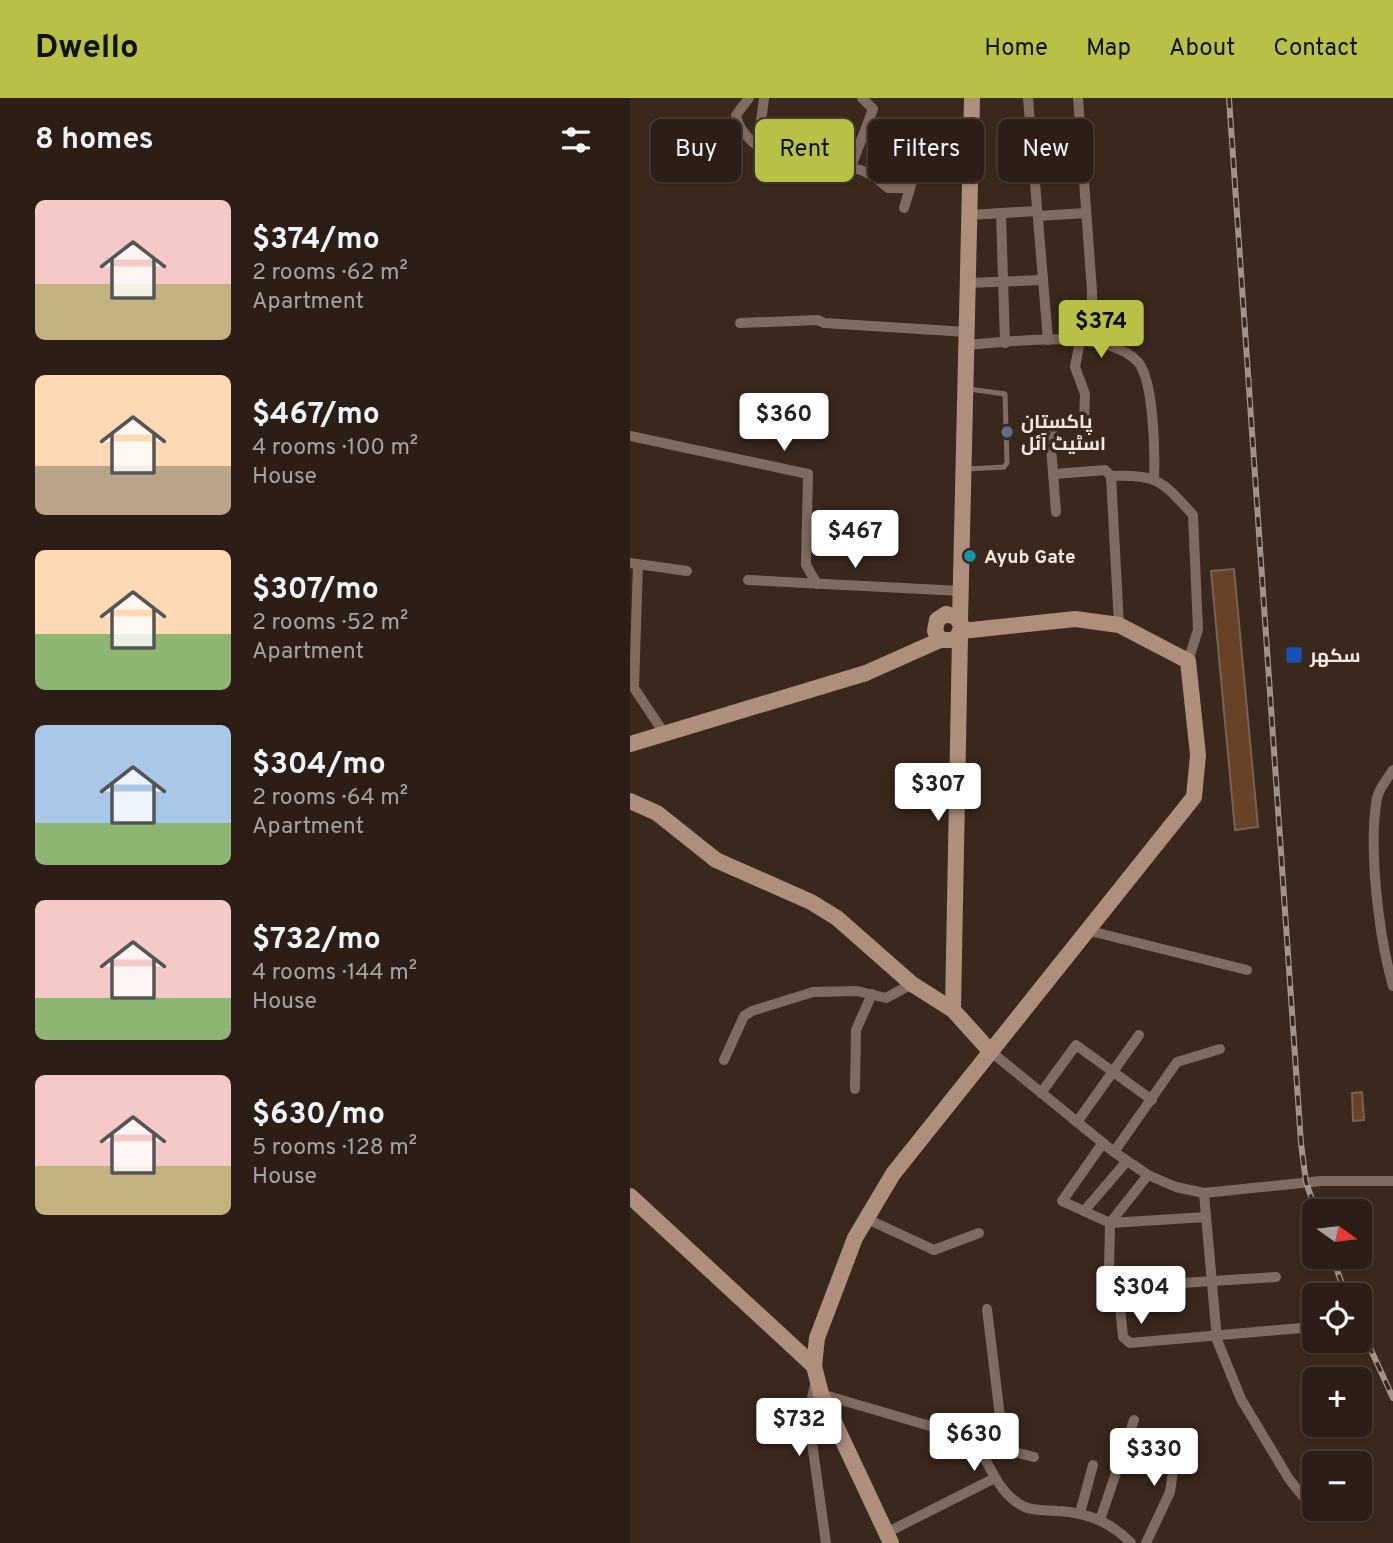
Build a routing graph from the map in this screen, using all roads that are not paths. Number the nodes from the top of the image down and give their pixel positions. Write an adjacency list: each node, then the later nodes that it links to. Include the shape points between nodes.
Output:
1 (749, 98): 9 (street, via 736,115)
2 (764, 98): 7 (street)
3 (862, 98): 10 (street, via 873,109)
4 (972, 98): 8 (street)
5 (1028, 98): 17 (street)
6 (1078, 98): 18 (street)
7 (761, 119)
8 (971, 119)
9 (755, 141)
10 (854, 159)
11 (854, 168): 14 (street, via 872,174 888,188)
12 (912, 182): 14 (street)
13 (970, 182): 19 (street)
14 (910, 188): 15 (street)
15 (904, 208)
16 (1001, 213): 17 (street); 19 (street); 21 (street)
17 (1037, 214): 18 (street); 20 (street)
18 (1086, 214): 27 (street)
19 (969, 215): 22 (street)
20 (1043, 281): 21 (street); 25 (street)
21 (1002, 282): 22 (street); 28 (street)
22 (968, 283): 24 (street)
23 (740, 323): 24 (street, via 818,320)
24 (967, 338): 28 (street); 29 (street)
25 (1048, 340): 26 (street); 28 (street)
26 (1080, 341): 27 (street); 32 (street, via 1075,367 1084,394 1084,420 1052,428)
27 (1092, 342): 34 (street, via 1118,348 1138,362 1153,412)
28 (1005, 343)
29 (966, 389): 31 (street); 31 (lane, via 1005,394 1007,463 1004,467)
30 (630, 436): 39 (street, via 808,474 806,565)
31 (964, 469): 40 (street)
32 (1055, 474): 33 (street, via 1105,470); 35 (street)
33 (1111, 476): 34 (street); 41 (street)
34 (1154, 478): 44 (street, via 1193,514 1198,630)
35 (1056, 512)
36 (634, 564): 37 (street); 45 (street, via 634,688)
37 (687, 571)
38 (748, 580): 39 (street)
39 (817, 584): 40 (street)
40 (961, 592): 42 (street)
41 (1119, 625): 42 (street, via 1075,619); 44 (street)
42 (961, 629): 43 (street, via 951,642); 43 (street, via 946,614 937,620 935,631); 54 (street)
43 (940, 640): 45 (street, via 866,673)
44 (1188, 661): 49 (street, via 1198,755 1194,797)
45 (664, 733): 46 (street)
46 (630, 744)
47 (1393, 770): 52 (street, via 1377,795 1376,856 1385,956)
48 (630, 801): 51 (street, via 657,813 716,860 837,918)
49 (1090, 931): 50 (street); 57 (street)
50 (1247, 970)
51 (912, 985): 53 (street, via 886,998); 54 (street)
52 (1393, 986)
53 (872, 994): 58 (street, via 813,992 752,1011 744,1016); 60 (street, via 856,1030)
54 (953, 1010): 57 (street)
55 (1139, 1035): 59 (street)
56 (1220, 1049): 62 (street, via 1177,1062)
57 (990, 1051): 61 (street); 73 (street, via 893,1174)
58 (724, 1060)
59 (1113, 1072): 61 (street, via 1076,1045); 62 (street); 63 (street)
60 (855, 1089)
61 (1041, 1093): 63 (street)
62 (1152, 1100): 65 (street)
63 (1077, 1122): 64 (street)
64 (1103, 1143): 65 (street); 71 (street, via 1062,1201)
65 (1114, 1152): 66 (street)
66 (1127, 1161): 67 (street); 71 (street)
67 (1147, 1175): 69 (street); 74 (street)
68 (1393, 1181): 69 (street, via 1321,1181)
69 (1205, 1193): 72 (street)
70 (630, 1196): 82 (street)
71 (1084, 1211): 74 (street)
72 (1206, 1217): 74 (street); 77 (street)
73 (866, 1218): 75 (street, via 934,1250); 82 (street, via 817,1338)
74 (1110, 1223): 78 (street, via 1109,1269)
75 (979, 1233)
76 (1276, 1277): 77 (street)
77 (1211, 1281): 78 (street); 81 (street)
78 (1118, 1287): 81 (street, via 1122,1331 1130,1343)
79 (987, 1310): 85 (street, via 1000,1417 996,1434)
80 (1301, 1328): 81 (street)
81 (1216, 1335): 89 (street, via 1241,1399)
82 (817, 1379): 85 (street); 92 (street); 93 (street, via 808,1414)
83 (1134, 1420): 91 (street)
84 (1178, 1438): 95 (street, via 1170,1492)
85 (982, 1443): 86 (street); 88 (street)
86 (1034, 1457)
87 (1093, 1465): 90 (street)
88 (995, 1478): 90 (street, via 1022,1506); 92 (street)
89 (1302, 1495)
90 (1080, 1513): 91 (street)
91 (1100, 1520): 94 (street)
92 (888, 1538)
93 (826, 1543)
94 (1131, 1543)
95 (1146, 1543)

